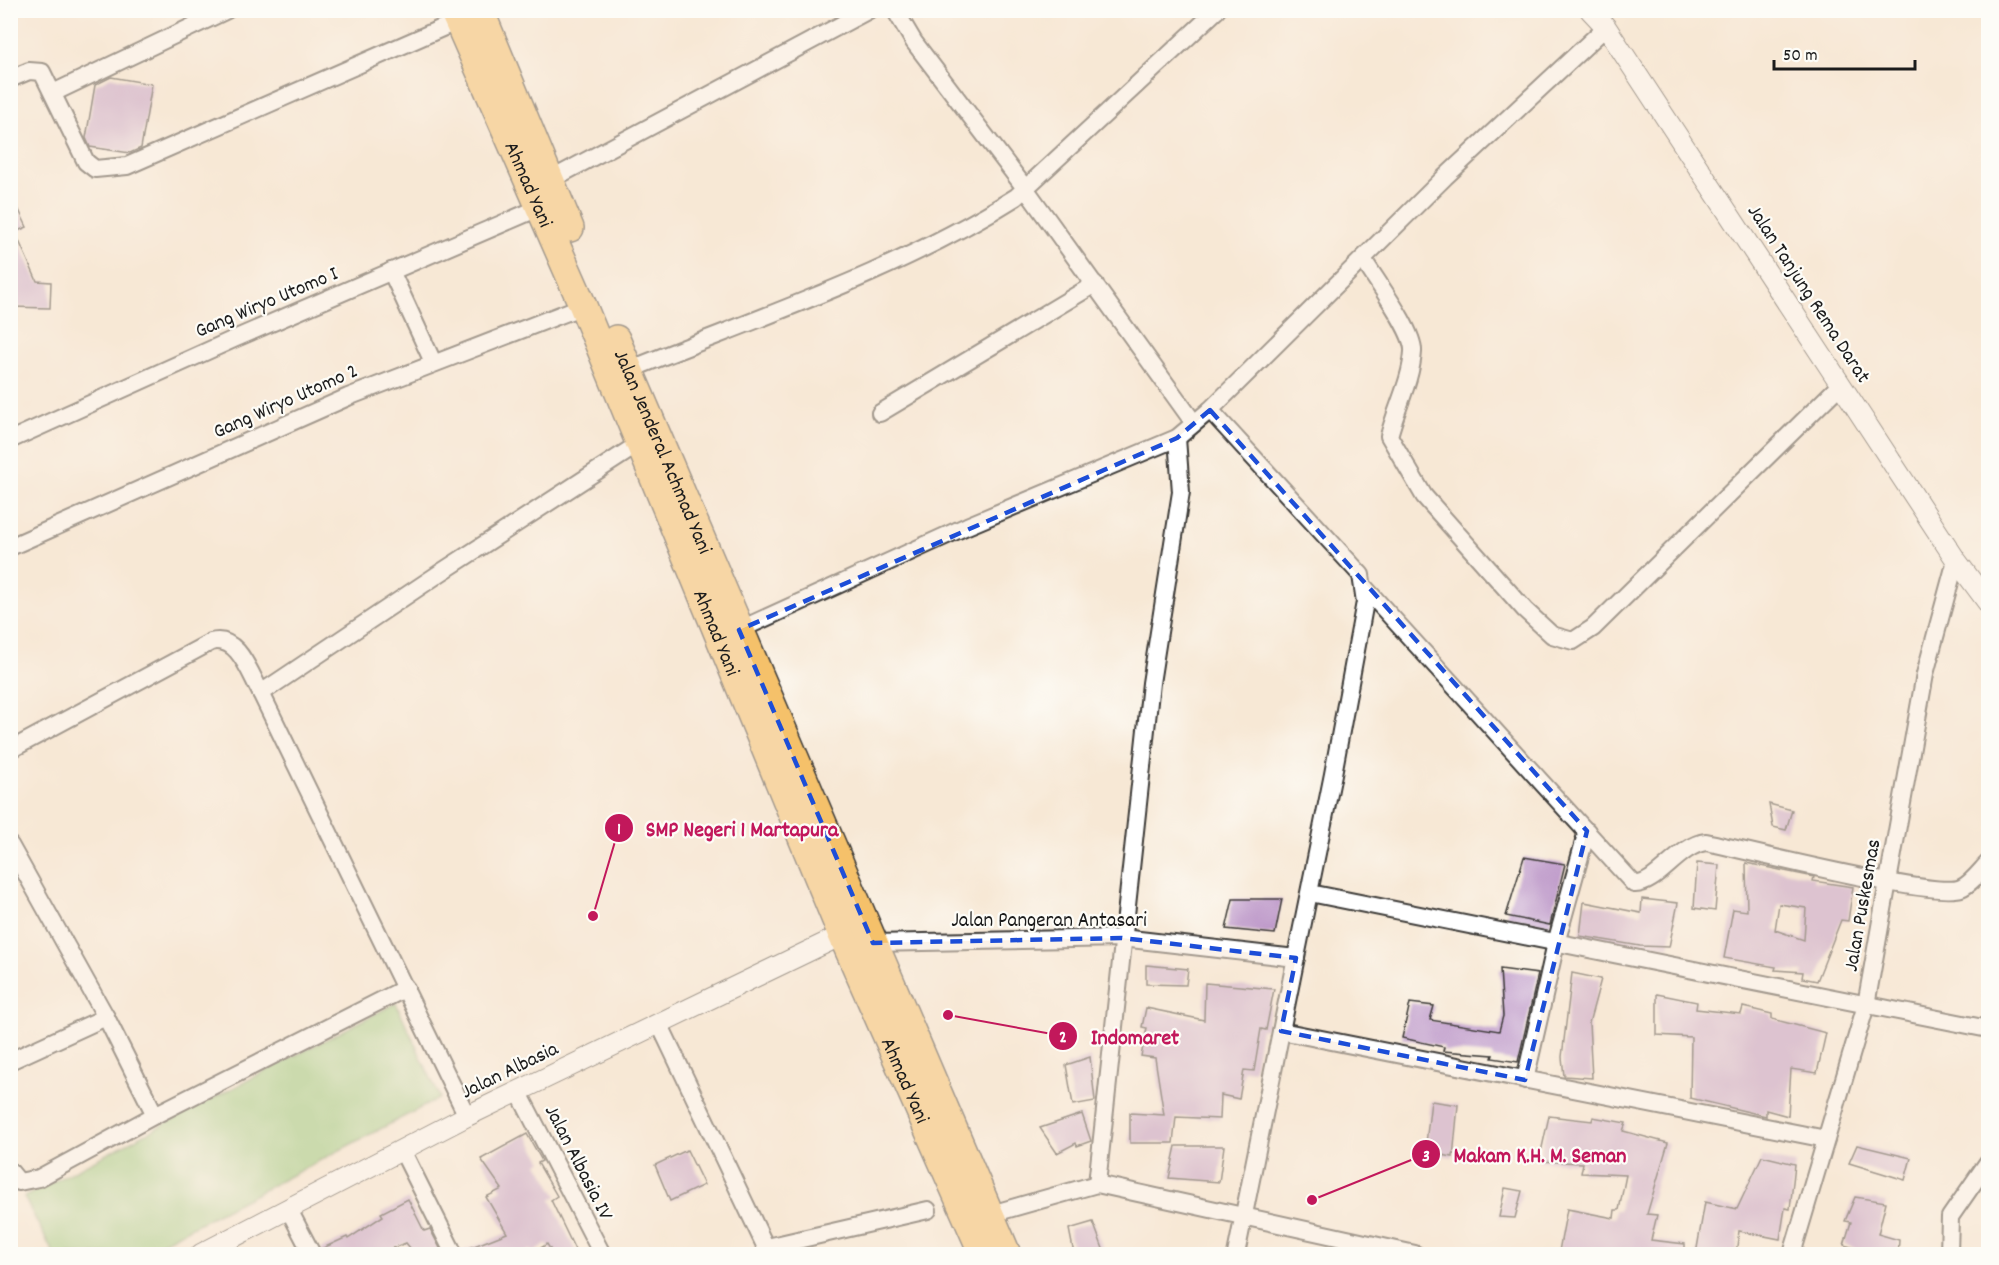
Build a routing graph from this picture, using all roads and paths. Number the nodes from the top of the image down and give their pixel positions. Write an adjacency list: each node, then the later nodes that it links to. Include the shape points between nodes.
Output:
1 (226, 10): 9 (street)
2 (869, 10): 10 (street)
3 (895, 10): 11 (street, via 914,42)
4 (1217, 10): 11 (street)
5 (1590, 10): 7 (street, Jalan Tanjung Rema Darat)
6 (464, 14): 9 (street, via 127,166 109,170 95,170 86,162); 10 (highway, Jalan Jenderal Achmad Yani); 12 (highway, Ahmad Yani)
7 (1606, 27): 13 (street); 19 (street, Jalan Tanjung Rema Darat)
8 (10, 79): 9 (street, via 36,70 42,72)
9 (53, 93)
10 (550, 180): 18 (highway, Jalan Jenderal Achmad Yani)
11 (1025, 188): 15 (street); 18 (street, via 986,216 889,264)
12 (541, 207): 14 (street, Gang Wiryo Utomo I); 16 (highway, Ahmad Yani)
13 (1363, 259): 19 (street, via 1404,322 1414,349 1408,381 1389,436 1424,496 1525,610 1552,635 1573,641 1593,628); 20 (street)
14 (391, 271): 17 (street); 24 (street, Gang Wiryo Utomo I)
15 (1095, 284): 21 (street); 22 (street)
16 (583, 306): 17 (street, Gang Wiryo Utomo 2); 25 (highway, Ahmad Yani)
17 (433, 362): 26 (street, Gang Wiryo Utomo 2)
18 (629, 370): 30 (highway, Jalan Jenderal Achmad Yani)
19 (1841, 384): 27 (street, Jalan Tanjung Rema Darat)
20 (1209, 410): 22 (street); 28 (street, via 1361,575)
21 (880, 413)
22 (1194, 423): 23 (street)
23 (1177, 438): 30 (street, via 967,526); 39 (street, via 1181,492 1151,683)
24 (10, 440)
25 (640, 443): 31 (street); 38 (highway, Ahmad Yani)
26 (10, 547)
27 (1956, 560): 29 (street, Jalan Tanjung Rema Darat); 36 (street, Jalan Puskesmas, via 1925,674)
28 (1365, 588): 33 (street); 37 (street)
29 (1989, 603)
30 (739, 630): 40 (highway, Jalan Jenderal Achmad Yani)
31 (261, 693): 32 (street, via 233,645 218,640); 43 (street)
32 (10, 750)
33 (1587, 831): 36 (street, via 1634,884 1644,883 1689,847 1706,842); 41 (street)
34 (10, 845): 45 (street)
35 (1989, 863): 36 (street, via 1962,888)
36 (1888, 882): 44 (street, Jalan Puskesmas)
37 (1310, 893): 41 (street); 42 (street)
38 (842, 935): 46 (street, Jalan Albasia); 52 (highway, Ahmad Yani)
39 (1122, 938): 40 (street, Jalan Pangeran Antasari); 42 (street, Jalan Pangeran Antasari); 60 (street)
40 (873, 943): 52 (highway, Jalan Jenderal Achmad Yani)
41 (1556, 943): 44 (street); 50 (street)
42 (1296, 958): 48 (street)
43 (406, 988): 53 (street); 54 (street)
44 (1866, 1005): 47 (street); 56 (street, Jalan Puskesmas)
45 (106, 1017): 49 (street); 53 (street)
46 (659, 1023): 51 (street, Jalan Albasia); 65 (street)
47 (1989, 1029)
48 (1281, 1031): 50 (street); 64 (street)
49 (10, 1061)
50 (1525, 1080): 56 (street)
51 (519, 1091): 54 (street, Jalan Albasia); 69 (street, Jalan Albasia IV)
52 (928, 1098): 55 (highway, Jalan Jenderal Achmad Yani)
53 (155, 1115): 59 (street, via 31,1182 19,1182)
54 (467, 1116): 57 (street, Jalan Albasia)
55 (938, 1123): 63 (highway, Jalan Jenderal Achmad Yani); 70 (highway, Ahmad Yani)
56 (1826, 1139): 74 (street, Jalan Puskesmas)
57 (402, 1150): 61 (street, Jalan Albasia); 68 (street)
58 (1989, 1162): 75 (street, via 1950,1217)
59 (10, 1171)
60 (1097, 1184): 63 (street); 64 (street)
61 (288, 1208): 66 (street, Jalan Albasia); 67 (street)
62 (928, 1210): 65 (street)
63 (991, 1214): 71 (highway, Jalan Jenderal Achmad Yani)
64 (1244, 1217): 72 (street); 73 (street)
65 (768, 1251)
66 (201, 1254)
67 (312, 1254)
68 (454, 1254)
69 (602, 1254)
70 (983, 1254)
71 (1006, 1254)
72 (1236, 1254)
73 (1415, 1254)
74 (1792, 1254)
75 (1949, 1254)

